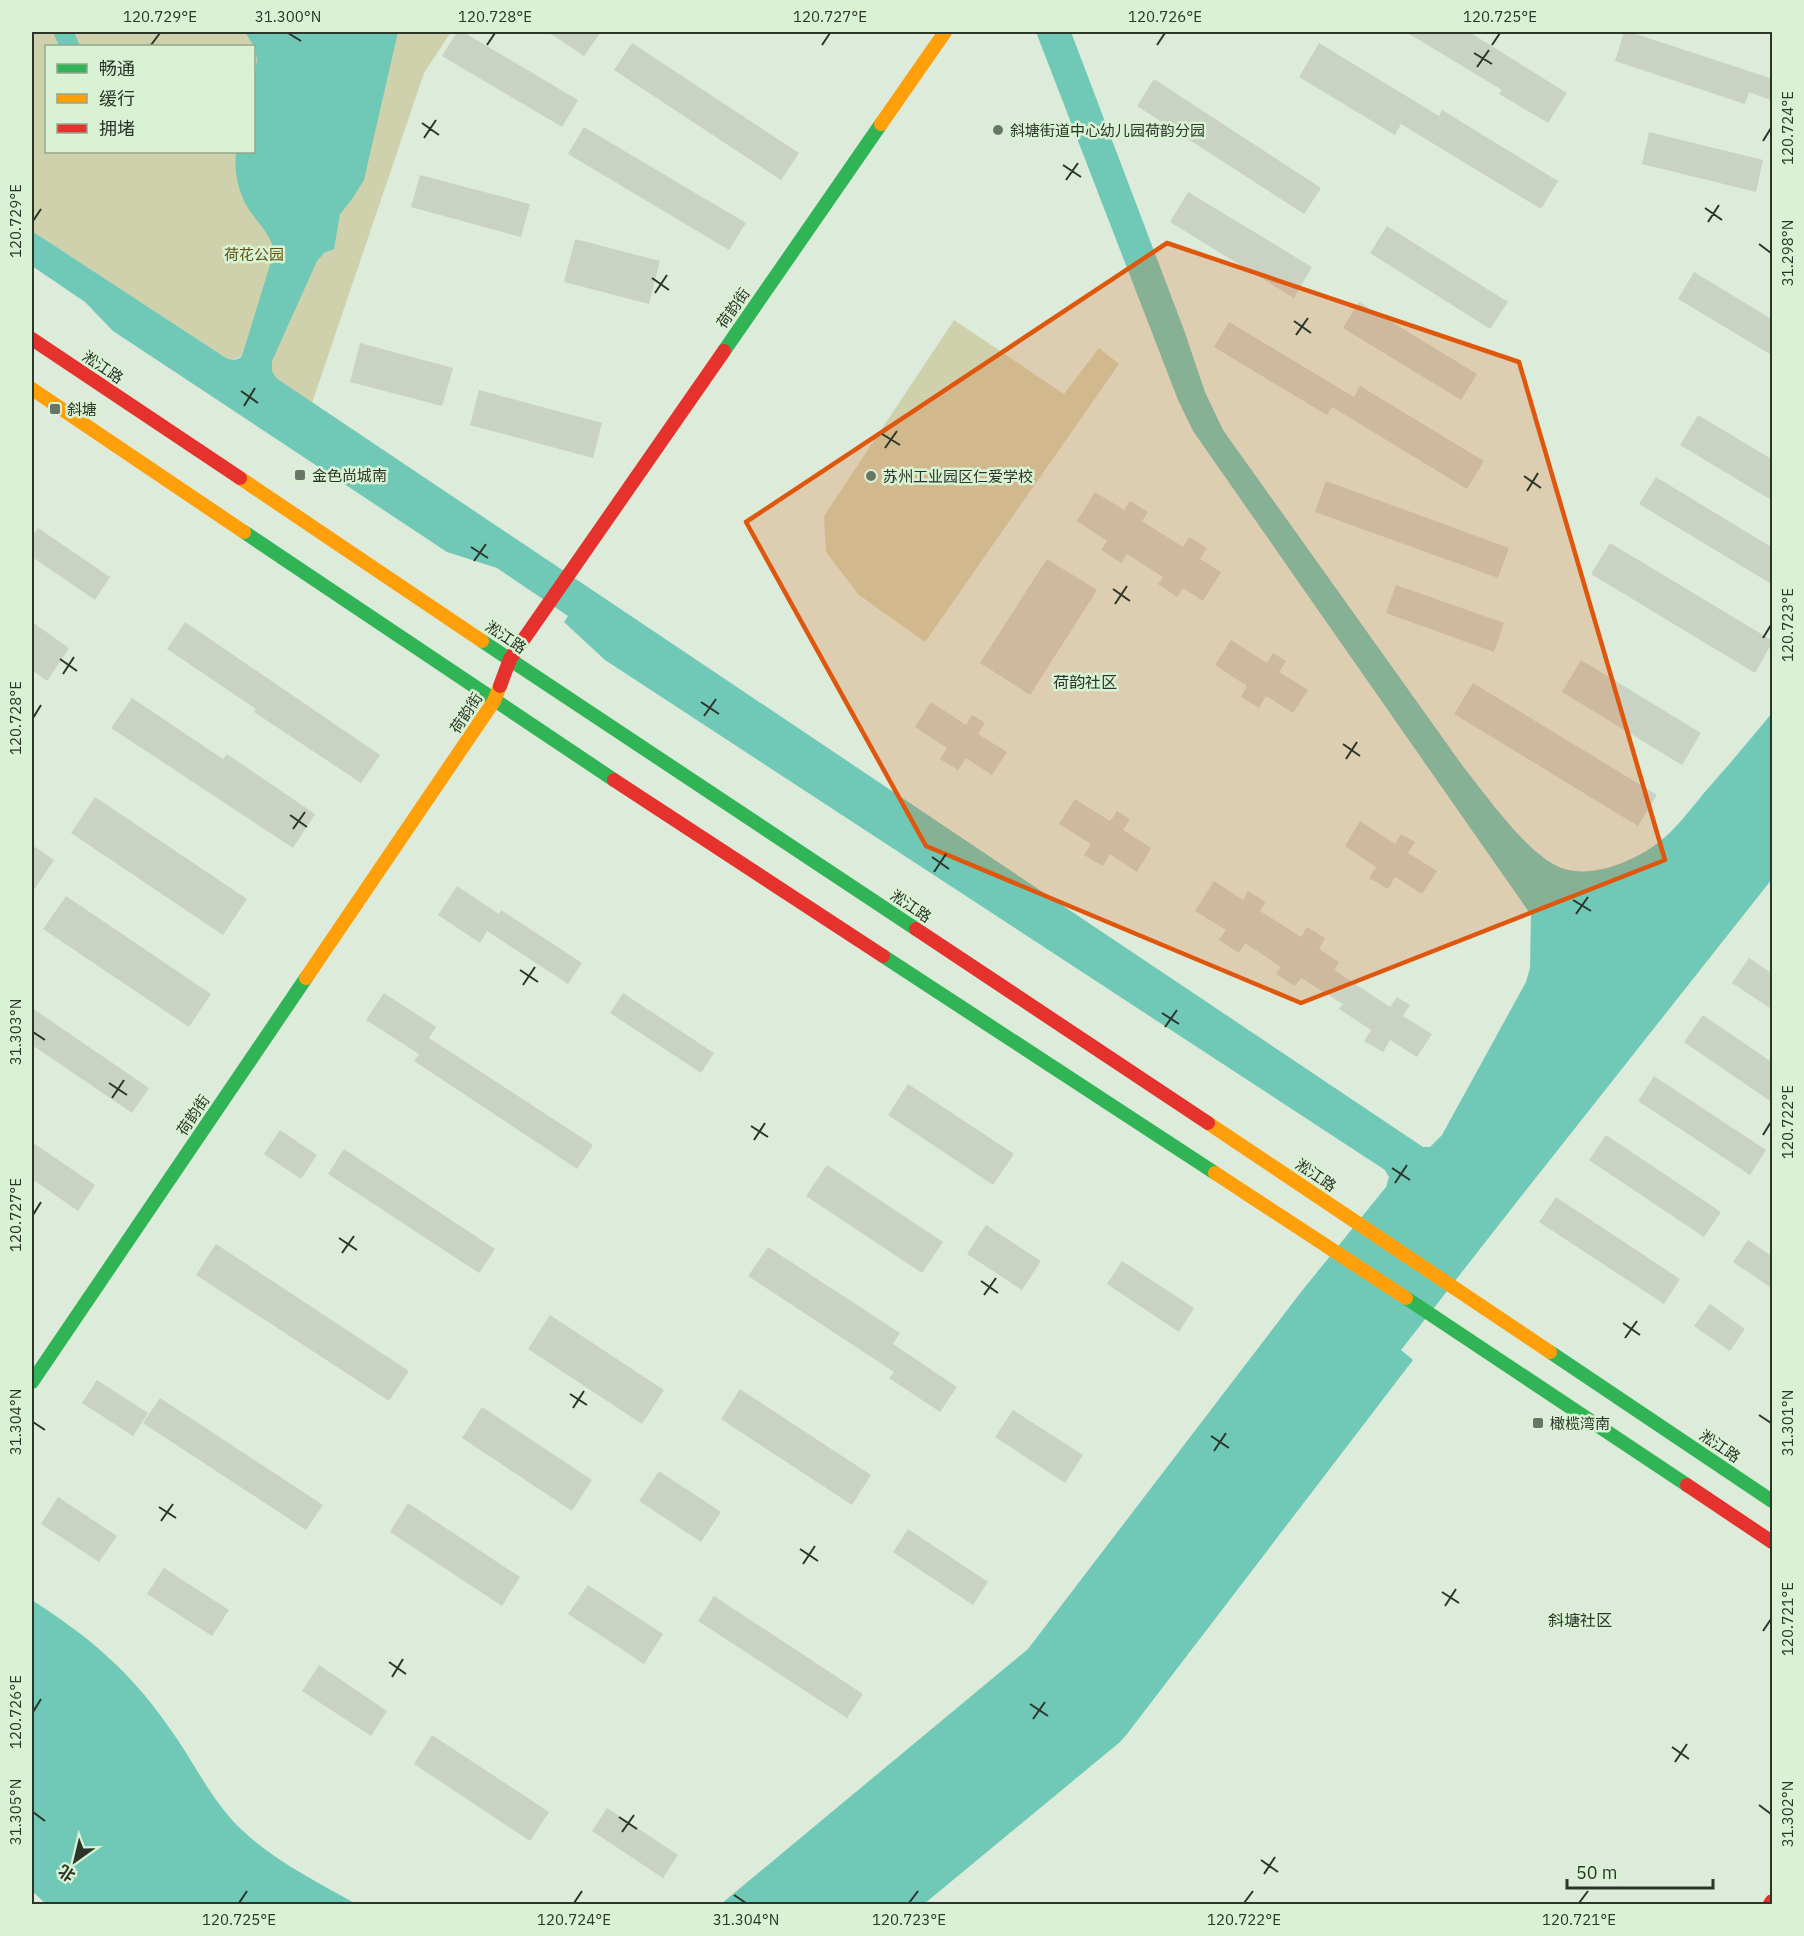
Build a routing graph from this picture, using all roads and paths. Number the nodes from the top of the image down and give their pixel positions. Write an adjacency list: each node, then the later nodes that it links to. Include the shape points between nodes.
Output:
1 (945, 32): 4 (main road, 荷韵街)
2 (32, 339): 4 (main road, 淞江路)
3 (32, 389): 5 (main road)
4 (510, 659): 5 (main road, 荷韵街); 7 (main road, 淞江路)
5 (494, 700): 6 (main road, 荷韵街); 8 (main road)
6 (32, 1382)
7 (1773, 1501)
8 (1773, 1542)
9 (1773, 1901): 10 (main road)
10 (1770, 1905)

